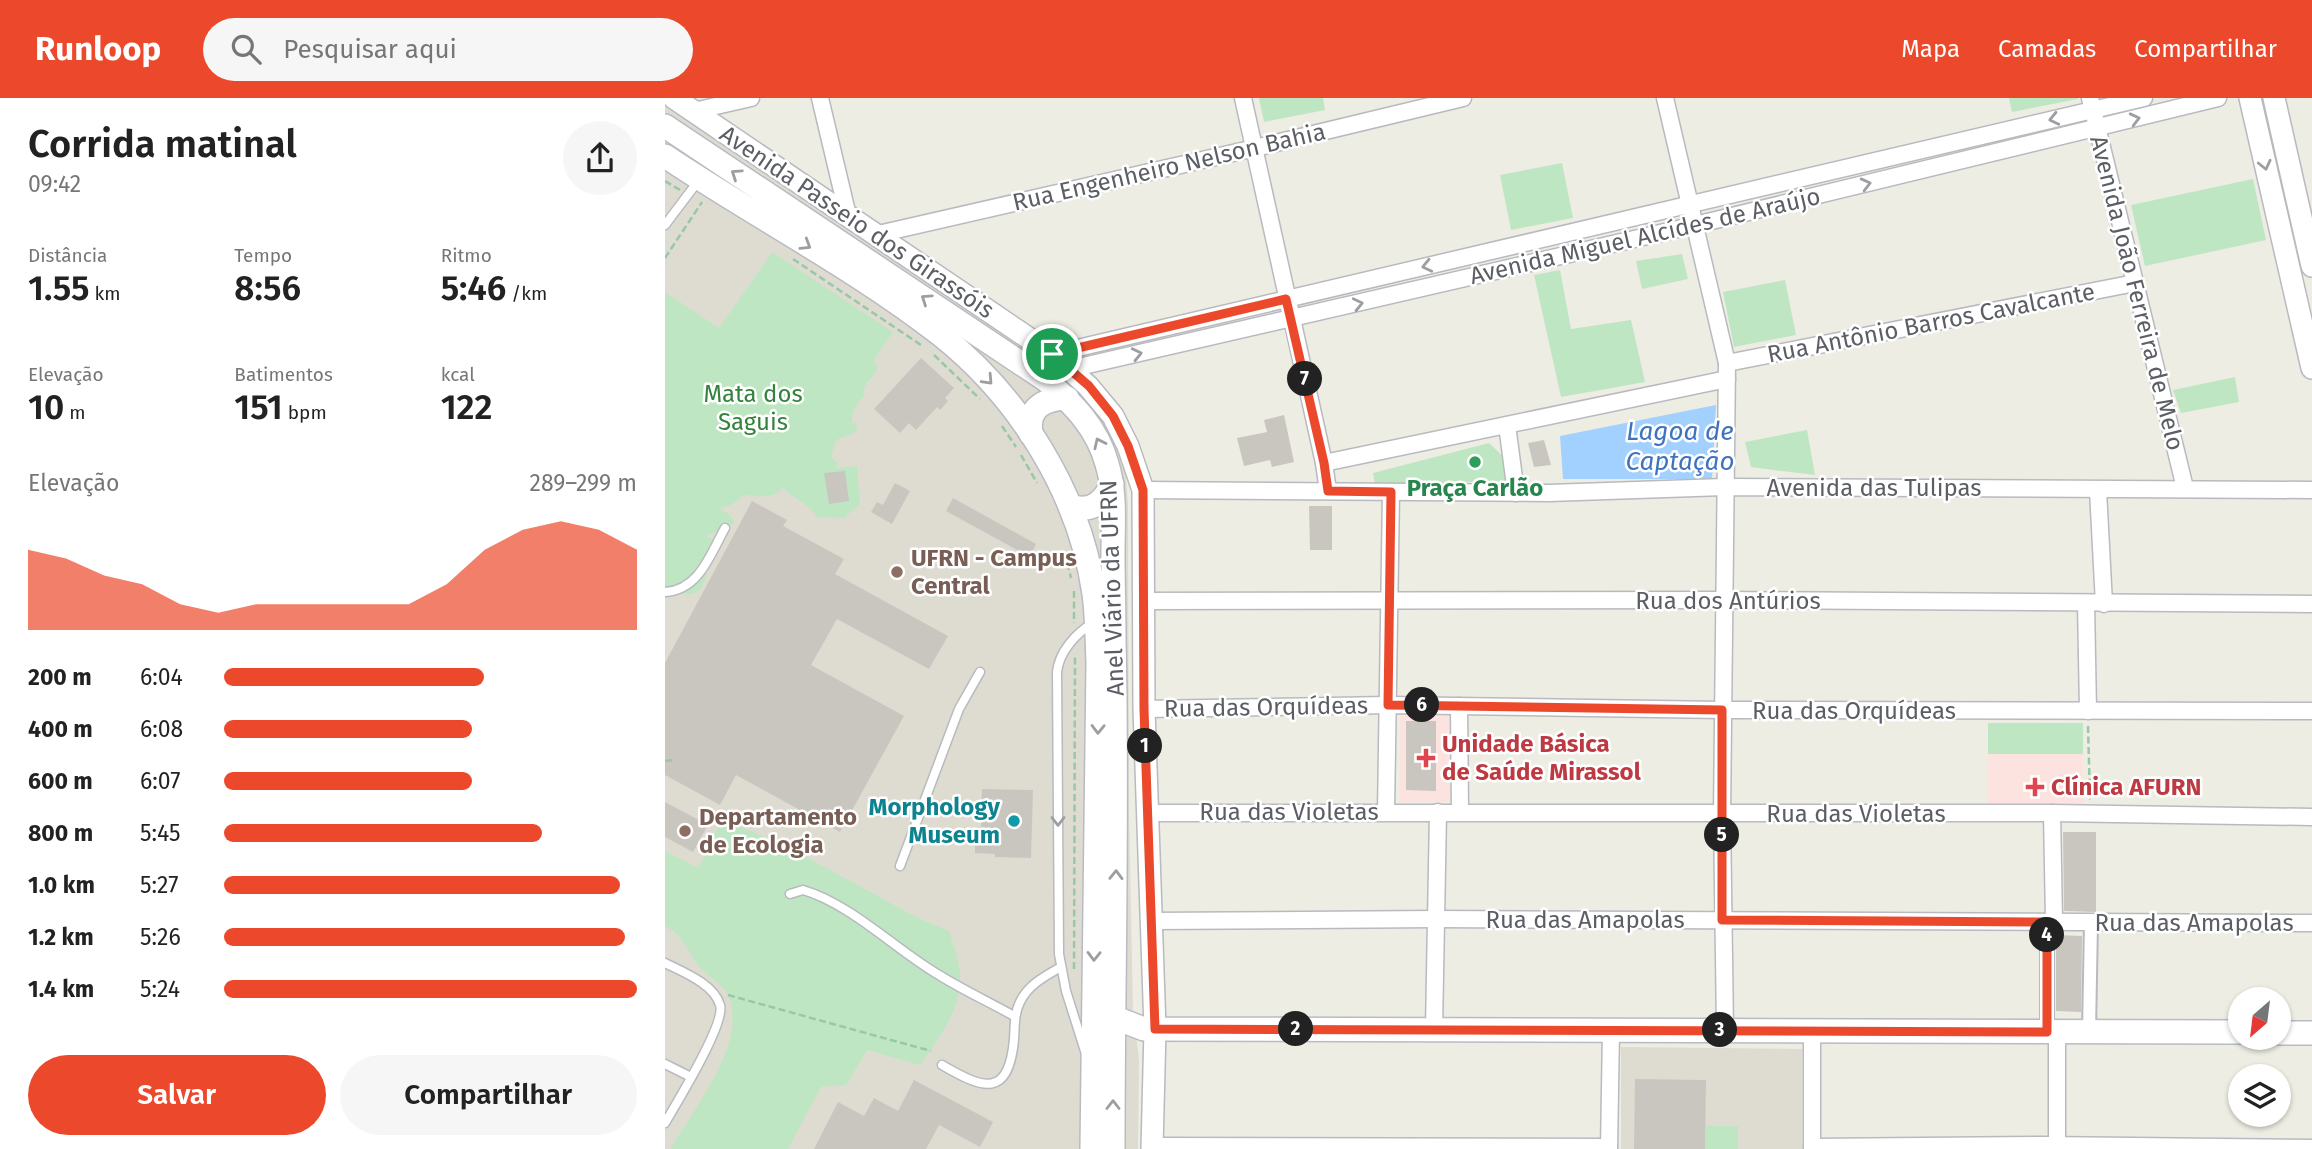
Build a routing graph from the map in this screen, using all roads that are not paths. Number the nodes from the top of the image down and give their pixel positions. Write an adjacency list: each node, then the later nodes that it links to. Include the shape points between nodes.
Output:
1 (751, 98): 10 (street)
2 (820, 98): 18 (street)
3 (1243, 98): 14 (street)
4 (1463, 98): 14 (street, Rua Engenheiro Nelson Bahia)
5 (1665, 98): 17 (street)
6 (2144, 98): 11 (street, Avenida Miguel Alcídes de Araújo)
7 (2218, 98): 13 (street, Avenida Miguel Alcídes de Araújo, one-way to 7)
8 (2250, 98): 23 (street, one-way to 23)
9 (2274, 98): 22 (street)
10 (683, 102): 18 (street, Avenida Passeio dos Girassóis)
11 (2092, 104): 13 (street, Avenida João Ferreira de Melo); 17 (street, Avenida Miguel Alcídes de Araújo, one-way to 17)
12 (665, 126): 32 (main road, Anel Viário da UFRN, one-way to 12)
13 (2097, 128): 20 (street, Avenida Miguel Alcídes de Araújo, one-way to 13); 25 (street, Avenida João Ferreira de Melo)
14 (1255, 148): 21 (street, Rua Engenheiro Nelson Bahia); 26 (street)
15 (665, 156): 16 (main road, Anel Viário da UFRN)
16 (700, 188): 19 (lane); 34 (main road, Anel Viário da UFRN, one-way to 34, via 862,280 941,335 992,383)
17 (1690, 204): 20 (street); 26 (street, Avenida Miguel Alcídes de Araújo, one-way to 26)
18 (848, 216): 21 (street, Avenida Passeio dos Girassóis)
19 (665, 225)
20 (1695, 225): 27 (street, Avenida Miguel Alcídes de Araújo, one-way to 20); 31 (street)
21 (874, 235): 28 (street, Avenida Passeio dos Girassóis)
22 (2309, 237): 23 (street); 24 (street)
23 (2283, 242): 29 (street)
24 (2312, 267)
25 (2135, 283): 31 (street, Rua Antônio Barros Cavalcante); 38 (street, Avenida João Ferreira de Melo)
26 (1286, 299): 27 (street); 28 (street, Avenida Miguel Alcídes de Araújo)
27 (1292, 320): 30 (street, Avenida Miguel Alcídes de Araújo, one-way to 27); 35 (street)
28 (1052, 354): 30 (street, Avenida Passeio dos Girassóis)
29 (2312, 368)
30 (1070, 369): 39 (street, Avenida Passeio dos Girassóis, via 1113,416)
31 (1727, 371): 33 (street, Rua Antônio Barros Cavalcante); 37 (street)
32 (1067, 398): 34 (main road, via 1048,400 1037,408); 36 (main road, Anel Viário da UFRN, one-way to 32, via 1100,443)
33 (1507, 425): 35 (street, Rua Antônio Barros Cavalcante); 44 (street)
34 (1021, 437): 45 (main road, Anel Viário da UFRN, via 1059,482)
35 (1324, 463): 42 (street)
36 (1112, 484): 45 (main road, via 1096,506); 80 (main road, Anel Viário da UFRN, one-way to 36, via 1117,750)
37 (1724, 488): 40 (street, Avenida das Tulipas); 44 (street, Avenida das Tulipas); 49 (street)
38 (2185, 488): 40 (street, Avenida das Tulipas); 41 (street, Avenida das Tulipas)
39 (1143, 490): 42 (street, Avenida das Tulipas); 50 (street, Avenida Passeio dos Girassóis)
40 (2098, 490): 52 (street)
41 (2312, 490)
42 (1328, 491): 43 (street, Avenida das Tulipas)
43 (1391, 492): 44 (street, Avenida das Tulipas); 48 (street)
44 (1516, 493)
45 (1070, 506): 54 (main road, Anel Viário da UFRN, via 1087,563)
46 (725, 528): 47 (lane, via 694,580)
47 (665, 592)
48 (1390, 600): 49 (street, Rua dos Antúrios); 50 (street, Rua dos Antúrios); 56 (street)
49 (1723, 600): 51 (street, Rua dos Antúrios); 59 (street)
50 (1143, 601): 58 (street, Avenida Passeio dos Girassóis)
51 (2086, 603): 52 (street, Rua dos Antúrios); 60 (street)
52 (2104, 604): 53 (street, Rua dos Antúrios)
53 (2312, 604)
54 (1096, 621): 78 (lane, one-way to 78, via 1081,630 1057,672); 93 (main road, Anel Viário da UFRN, one-way to 93)
55 (980, 672): 69 (lane, via 959,709)
56 (1388, 705): 57 (street, Rua das Orquídeas); 58 (street, Rua das Orquídeas); 62 (street)
57 (1459, 706): 59 (street, Rua das Orquídeas); 64 (street)
58 (1144, 709): 65 (street, Avenida Passeio dos Girassóis)
59 (1722, 710): 60 (street, Rua das Orquídeas); 67 (street)
60 (2088, 711): 61 (street, Rua das Orquídeas)
61 (2312, 711)
62 (1386, 811): 63 (street, Rua das Violetas); 65 (street, Rua das Violetas)
63 (1438, 812): 64 (street, Rua das Violetas); 71 (street)
64 (1460, 812): 67 (street, Rua das Violetas)
65 (1147, 813): 73 (street, Avenida Passeio dos Girassóis)
66 (2052, 813): 67 (street, Rua das Violetas); 68 (street, Rua das Violetas); 74 (street)
67 (1722, 815): 72 (street)
68 (2312, 817)
69 (900, 866)
70 (790, 894): 79 (lane, via 803,890 828,901 883,934 937,975)
71 (1436, 919): 72 (street, Rua das Amapolas); 73 (street, Rua das Amapolas); 82 (street)
72 (1722, 920): 74 (street, Rua das Amapolas); 84 (street)
73 (1151, 921): 81 (street, Avenida Passeio dos Girassóis)
74 (2050, 922): 75 (street, Rua das Amapolas); 86 (street)
75 (2091, 923): 76 (street, Rua das Amapolas); 87 (street)
76 (2312, 923)
77 (665, 963): 94 (lane, via 711,990 720,1004 721,1013)
78 (1061, 967): 79 (lane, via 1032,986); 93 (lane, via 1066,990)
79 (1014, 1016): 92 (lane, via 1011,1058 1006,1074 996,1083 983,1085)
80 (1113, 1017): 81 (main road); 93 (main road, Anel Viário da UFRN)
81 (1149, 1029): 82 (main road); 93 (main road); 97 (street, Avenida Passeio dos Girassóis)
82 (1434, 1029): 83 (main road)
83 (1611, 1030): 84 (main road); 98 (street)
84 (1725, 1030): 85 (main road)
85 (1812, 1030): 86 (main road); 99 (street)
86 (2052, 1032): 87 (main road); 96 (street)
87 (2089, 1032): 88 (main road)
88 (2228, 1032)
89 (2291, 1032): 90 (main road)
90 (2312, 1033)
91 (665, 1064): 94 (lane)
92 (942, 1065)
93 (1103, 1067): 101 (main road, Anel Viário da UFRN); 102 (main road, Anel Viário da UFRN, one-way to 93)
94 (691, 1077): 95 (lane)
95 (665, 1123)
96 (2048, 1147): 99 (street); 100 (street)
97 (1152, 1148): 98 (street)
98 (1609, 1148)
99 (1812, 1148)
100 (2312, 1148)
101 (1091, 1149)
102 (1113, 1149)

